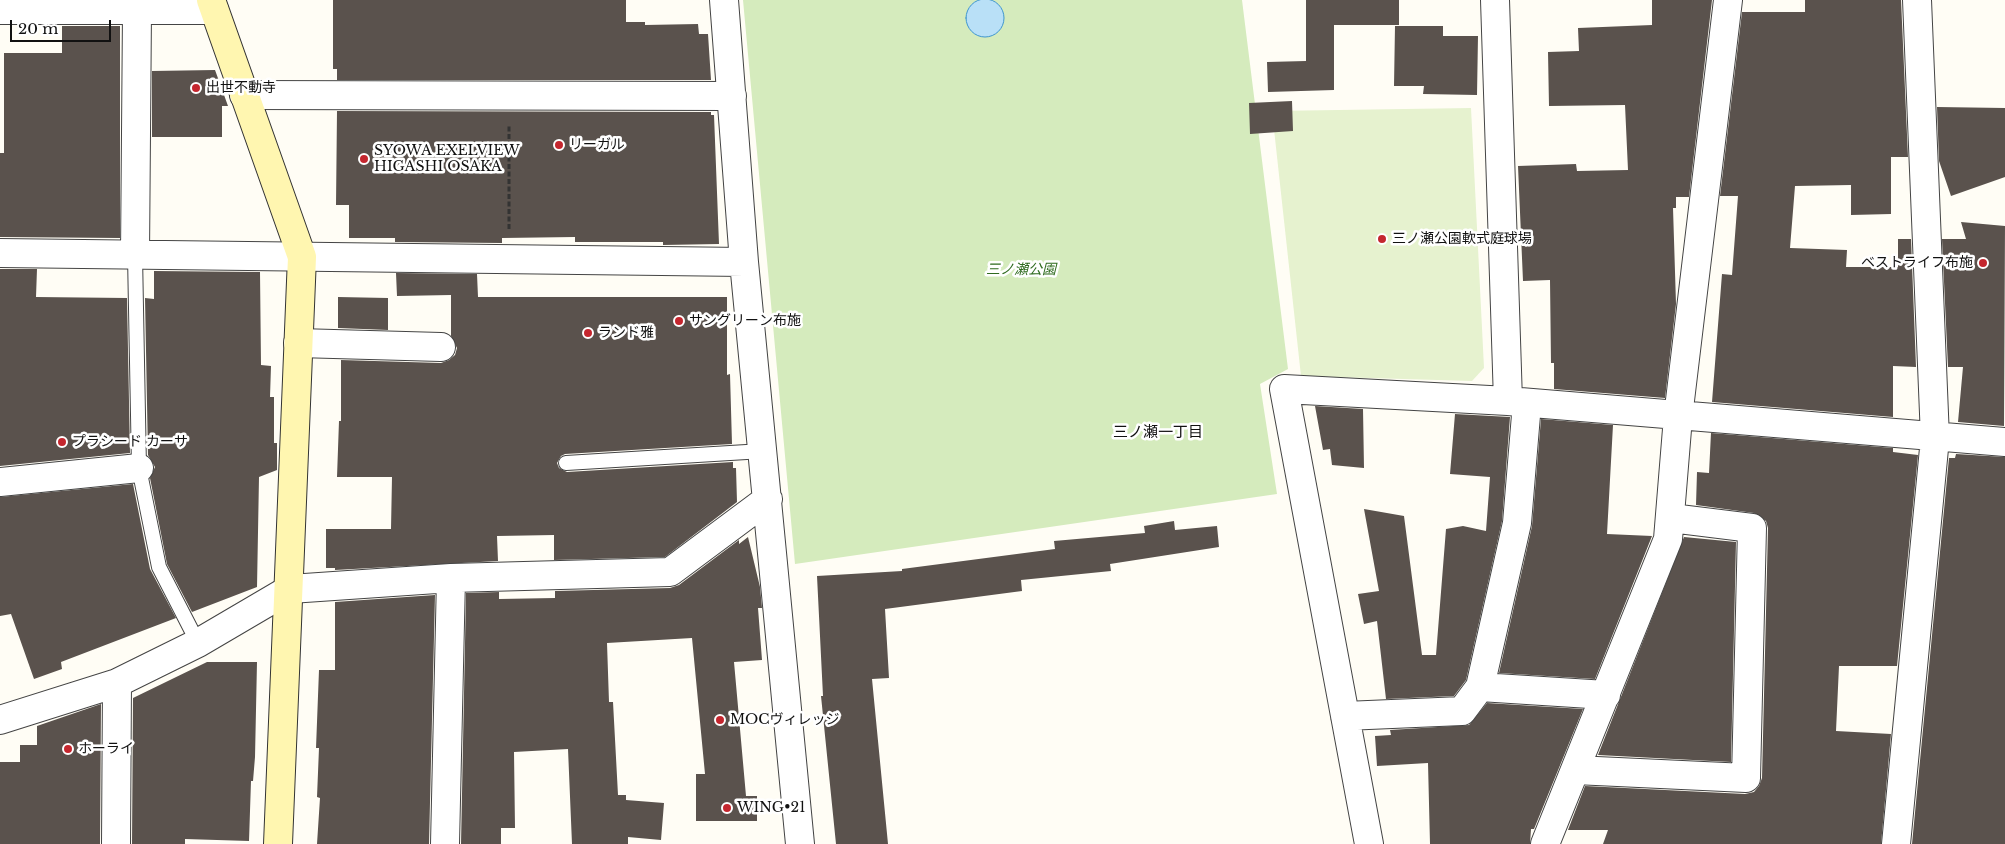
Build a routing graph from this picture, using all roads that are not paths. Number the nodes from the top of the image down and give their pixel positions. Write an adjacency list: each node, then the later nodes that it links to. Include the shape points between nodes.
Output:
1 (724, 0): 9 (street)
2 (1495, 0): 16 (street)
3 (1728, 0): 17 (street)
4 (1917, 0): 18 (street)
5 (212, 5): 7 (street); 8 (street)
6 (0, 10): 7 (street)
7 (137, 10): 11 (street)
8 (244, 94): 9 (street); 12 (street)
9 (732, 96): 13 (street)
10 (0, 253): 11 (street)
11 (135, 254): 12 (street); 22 (lane)
12 (302, 257): 13 (street); 14 (street)
13 (744, 262): 20 (street)
14 (298, 343): 15 (street); 27 (street)
15 (441, 347)
16 (1517, 402): 17 (street); 30 (street, via 1517,524); 32 (street, via 1284,389)
17 (1678, 417): 18 (street); 25 (street)
18 (1935, 438): 19 (street); 41 (street)
19 (2005, 442)
20 (763, 451): 21 (lane); 24 (street)
21 (566, 463)
22 (139, 468): 23 (street); 28 (lane, via 160,567)
23 (0, 482)
24 (768, 500): 26 (street, via 670,572); 38 (street)
25 (1671, 518): 31 (street, via 1668,539); 34 (street, via 1752,528 1746,778)
26 (451, 578): 27 (street); 37 (street)
27 (290, 589): 28 (street); 36 (street)
28 (198, 643): 29 (street)
29 (116, 683): 33 (street); 35 (street)
30 (1480, 687): 31 (street); 32 (street, via 1462,711)
31 (1606, 695): 34 (street)
32 (1345, 716): 39 (street)
33 (0, 720)
34 (1575, 770): 40 (street)
35 (116, 844)
36 (278, 844)
37 (446, 844)
38 (800, 844)
39 (1368, 844)
40 (1546, 844)
41 (1896, 844)

